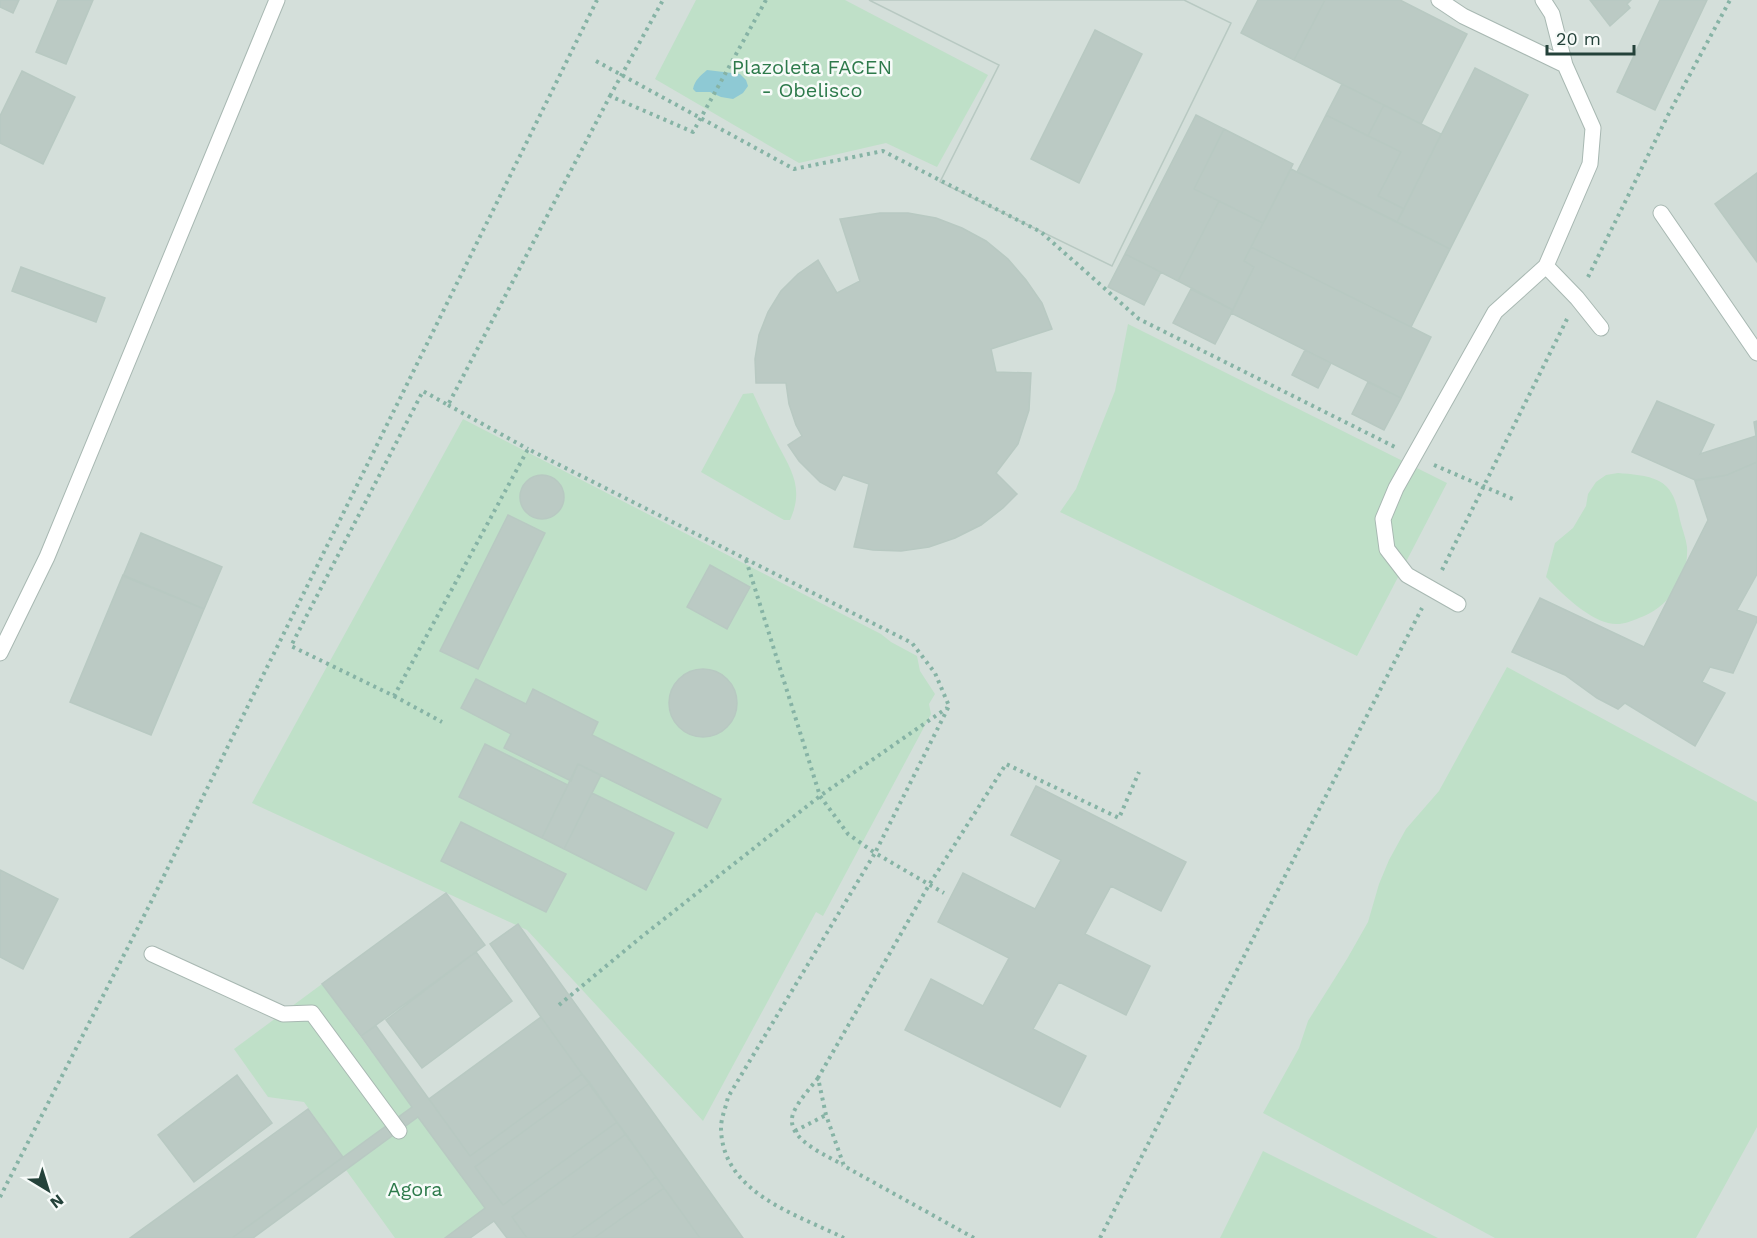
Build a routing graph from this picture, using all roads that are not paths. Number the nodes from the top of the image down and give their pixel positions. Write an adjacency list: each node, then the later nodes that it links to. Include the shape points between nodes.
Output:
1 (277, 0): 10 (lane, via 46,557)
2 (1439, 0): 4 (lane, via 1463,16)
3 (1543, 0): 4 (lane, via 1552,14)
4 (1565, 65): 6 (lane, via 1593,128 1591,155)
5 (1661, 213): 8 (lane)
6 (1546, 266): 7 (lane); 9 (lane, via 1495,312 1413,456 1383,519 1386,549 1407,575)
7 (1601, 328)
8 (1757, 352)
9 (1458, 604)
10 (0, 653)
11 (152, 954): 12 (lane, via 282,1014 312,1013)
12 (399, 1131)

